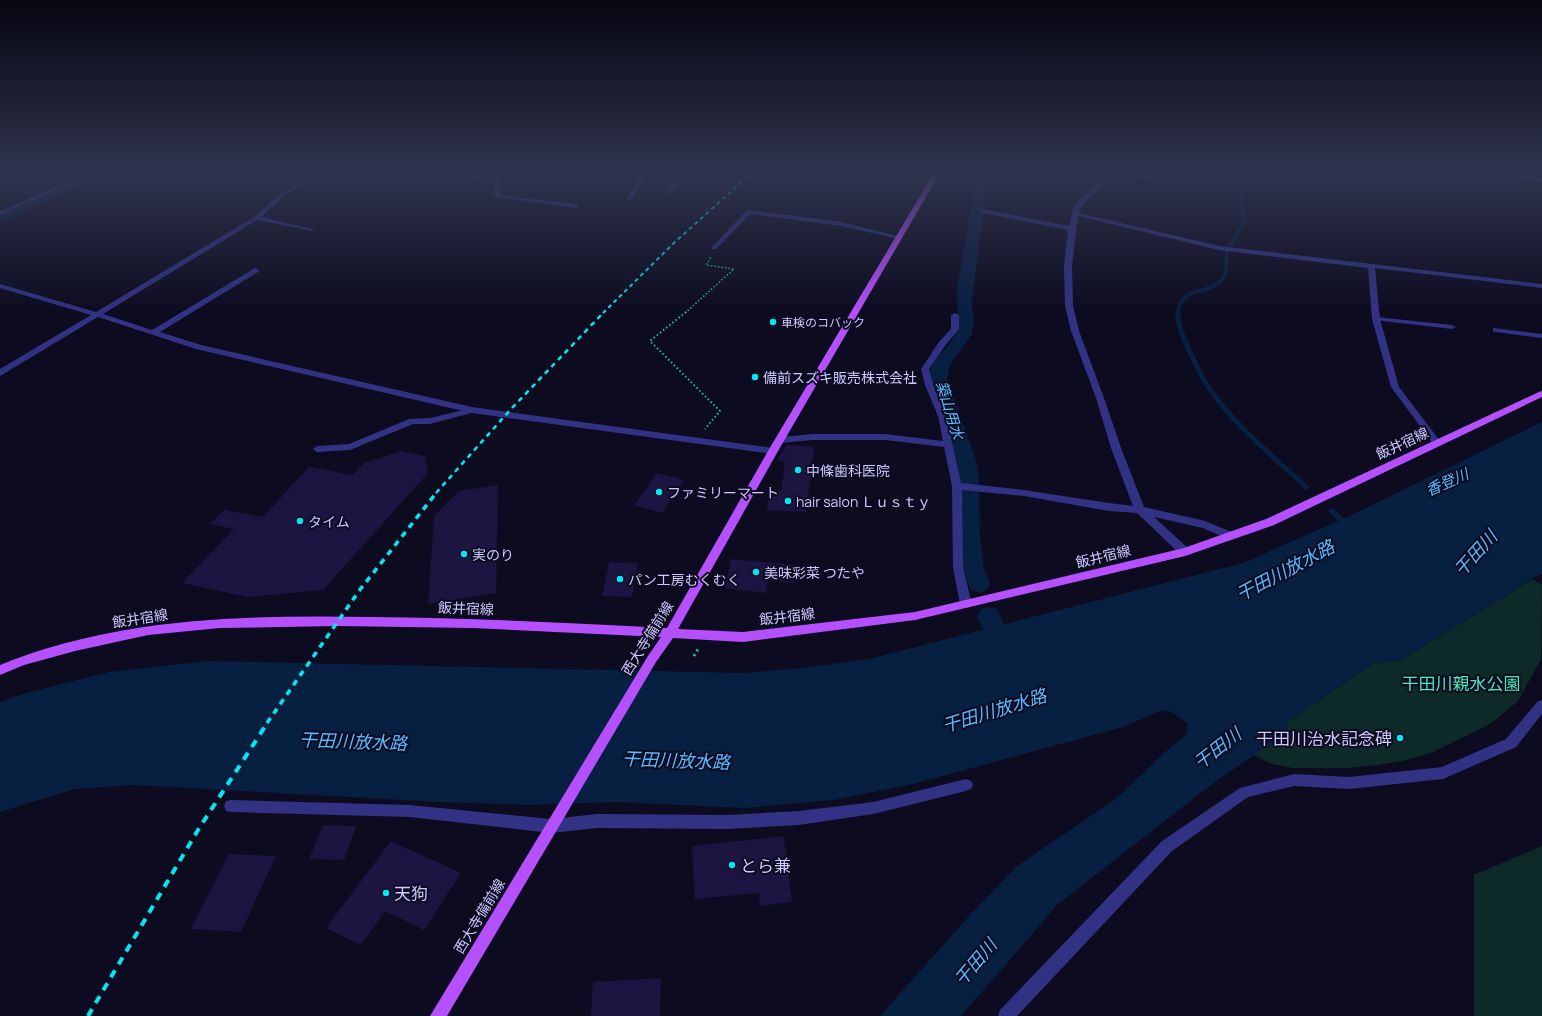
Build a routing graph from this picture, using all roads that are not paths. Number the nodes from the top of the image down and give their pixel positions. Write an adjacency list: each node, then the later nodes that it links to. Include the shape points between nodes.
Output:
1 (256, 218): 17 (street)
2 (258, 218): 10 (street)
3 (742, 218): 12 (street)
4 (798, 218): 11 (street, via 841,224)
5 (910, 218): 11 (main road, 西大寺備前線)
6 (1020, 218): 9 (street)
7 (1075, 218): 9 (street)
8 (1095, 218): 13 (street, via 1219,248)
9 (1072, 229): 33 (street, via 1068,266 1069,306 1075,331)
10 (311, 230)
11 (899, 237): 27 (main road, 西大寺備前線)
12 (714, 248)
13 (1370, 265): 16 (street); 19 (street)
14 (255, 270): 22 (street)
15 (0, 286): 17 (street)
16 (1542, 286)
17 (96, 314): 22 (street); 24 (street)
18 (955, 315): 29 (street, via 955,329 925,369 942,416)
19 (1376, 319): 20 (lane); 28 (street, via 1395,387)
20 (1452, 327)
21 (1496, 330): 23 (lane)
22 (154, 332): 26 (street, via 199,347)
23 (1542, 336)
24 (0, 373)
25 (1542, 394): 28 (main road, 飯井宿線)
26 (472, 410): 30 (lane, via 430,421 412,421 350,447); 31 (street)
27 (780, 440): 29 (street, via 813,437 885,437); 31 (main road, 西大寺備前線)
28 (1437, 444): 34 (main road, 飯井宿線, via 1270,522)
29 (949, 446): 32 (street)
30 (317, 449)
31 (773, 450): 37 (main road, 西大寺備前線)
32 (960, 487): 33 (street, via 1024,493); 36 (street, via 958,568)
33 (1140, 510): 34 (street, via 1205,525); 35 (street)
34 (1230, 536): 35 (main road, 飯井宿線)
35 (1185, 552): 36 (main road, 飯井宿線)
36 (966, 604): 37 (main road, 飯井宿線, via 915,616 743,637)
37 (670, 633): 38 (main road, 飯井宿線, via 473,623 220,623 148,630 75,646); 42 (main road, 西大寺備前線)
38 (0, 670)
39 (1542, 705): 44 (street, via 1511,743 1443,773 1349,783 1294,780 1245,792 1167,846)
40 (966, 785): 42 (street, via 873,808 799,818 728,822 597,821)
41 (232, 806): 42 (street, via 410,811)
42 (551, 826): 43 (main road, 西大寺備前線)
43 (438, 1016)
44 (1006, 1016)

